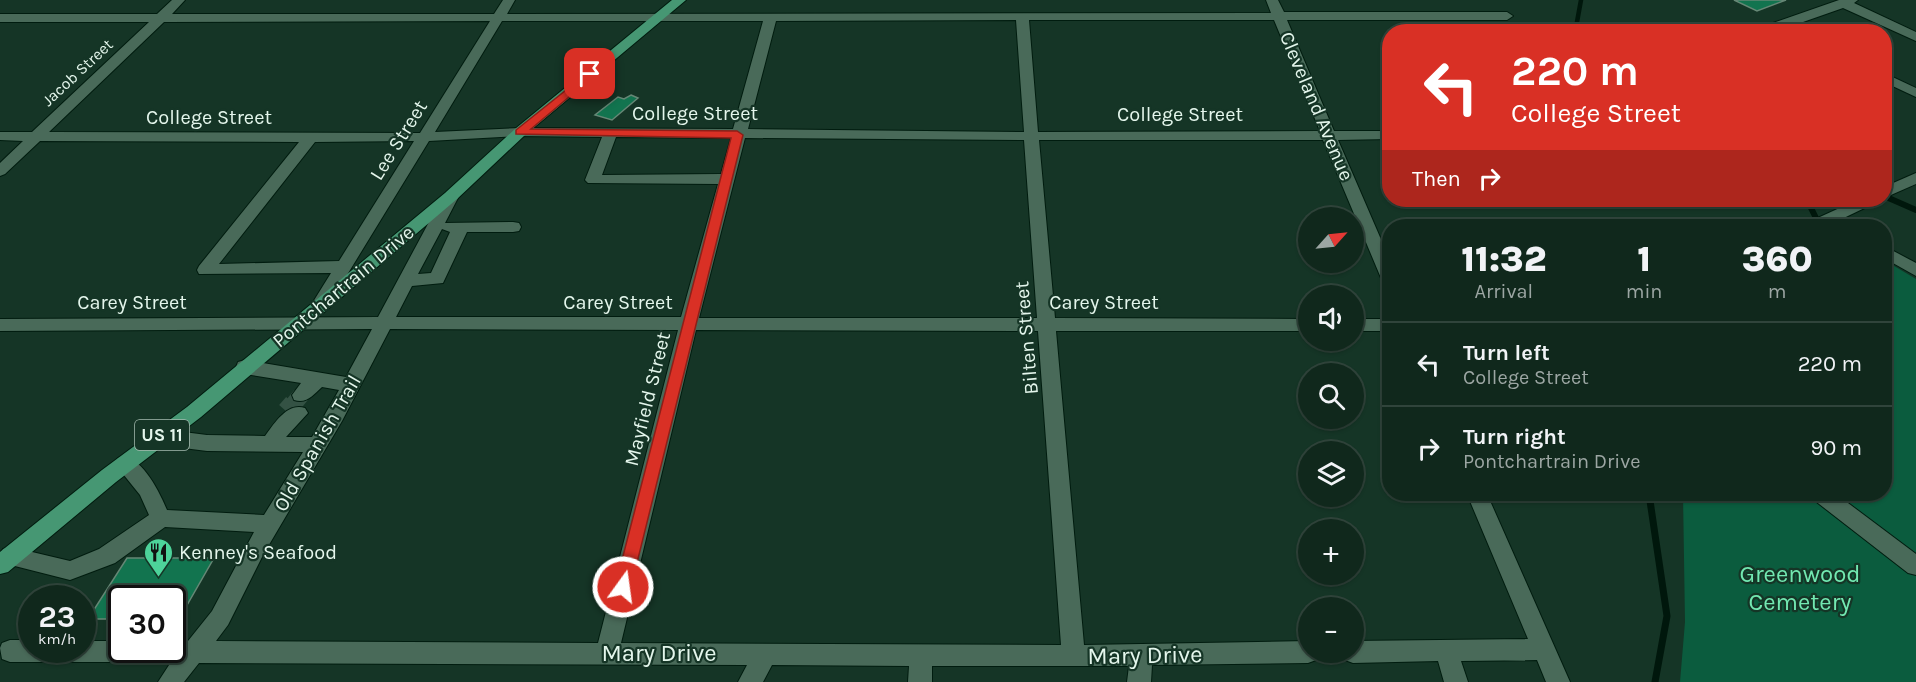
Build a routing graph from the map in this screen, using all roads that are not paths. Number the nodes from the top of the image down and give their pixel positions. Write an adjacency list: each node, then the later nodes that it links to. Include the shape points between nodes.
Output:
1 (179, 0): 12 (street, Jacob Street)
2 (509, 0): 9 (street, Lee Street)
3 (680, 0): 6 (main road, Pontchartrain Drive / US 11)
4 (1272, 0): 7 (street, Cleveland Avenue)
5 (1848, 2): 14 (street); 15 (street)
6 (661, 16): 9 (street); 13 (street); 20 (main road, Pontchartrain Drive / US 11)
7 (1279, 16): 8 (street); 10 (street); 23 (street, Cleveland Avenue)
8 (1507, 16)
9 (499, 17): 12 (street); 27 (street, Lee Street)
10 (1022, 17): 13 (street); 28 (street, Bilten Street)
11 (0, 18): 12 (street)
12 (161, 18): 26 (street, Jacob Street)
13 (770, 18): 22 (street, Mayfield Street)
14 (1795, 24)
15 (1891, 24)
16 (1892, 25): 17 (street)
17 (1916, 37)
18 (1892, 81): 19 (street)
19 (1916, 93)
20 (520, 132): 21 (street, College Street); 27 (street, College Street); 34 (main road, Pontchartrain Drive / US 11)
21 (610, 134): 22 (street, College Street); 32 (street, via 593,180)
22 (737, 135): 28 (street, College Street); 32 (street, Mayfield Street)
23 (1329, 135): 24 (street, College Street); 28 (street, College Street); 41 (street, Cleveland Avenue)
24 (1382, 135)
25 (0, 136): 26 (street, College Street)
26 (35, 136): 29 (street, College Street); 30 (street, Jacob Street)
27 (425, 136): 29 (street, College Street); 42 (street, Lee Street)
28 (1031, 136): 47 (street, Bilten Street)
29 (311, 137): 42 (street, via 206,270)
30 (0, 171)
31 (1916, 178): 33 (street)
32 (726, 179): 50 (street, Mayfield Street)
33 (1892, 190)
34 (451, 196): 39 (street, Old Spanish Trail); 45 (main road, Pontchartrain Drive / US 11)
35 (1857, 207): 36 (street)
36 (1837, 219)
37 (461, 227): 38 (street); 39 (street); 44 (street, via 436,279)
38 (513, 227)
39 (434, 228): 44 (street, Old Spanish Trail)
40 (1892, 256): 43 (street)
41 (1382, 261)
42 (344, 267): 45 (street, Lee Street)
43 (1916, 270)
44 (407, 280): 49 (street, Old Spanish Trail)
45 (322, 302): 46 (main road, Pontchartrain Drive / US 11)
46 (297, 323): 48 (street, Carey Street); 49 (street, Carey Street); 54 (main road, Pontchartrain Drive / US 11)
47 (1048, 324): 50 (street, Carey Street); 51 (street, Carey Street); 77 (street, Bilten Street)
48 (0, 325)
49 (382, 325): 50 (street, Carey Street); 56 (street, Old Spanish Trail)
50 (688, 325): 73 (street, Mayfield Street)
51 (1298, 325)
52 (1364, 325): 53 (street)
53 (1382, 325)
54 (245, 368): 55 (street); 57 (main road, Pontchartrain Drive / US 11)
55 (318, 379): 56 (street); 58 (street)
56 (352, 385): 59 (street, Old Spanish Trail)
57 (160, 437): 58 (street, via 207,443); 60 (main road, Pontchartrain Drive / US 11)
58 (271, 443): 59 (street)
59 (318, 445): 64 (street, Old Spanish Trail)
60 (124, 464): 63 (street, via 148,490); 65 (main road, Pontchartrain Drive / US 11)
61 (1480, 501): 67 (street)
62 (1830, 501): 66 (street)
63 (161, 518): 64 (street); 65 (street, via 107,556 70,571)
64 (270, 524): 70 (street, Old Spanish Trail, via 220,618)
65 (5, 561)
66 (1916, 566)
67 (1542, 649): 68 (street); 83 (street)
68 (1446, 650): 72 (street); 82 (street)
69 (10, 651): 70 (street, Mary Drive)
70 (195, 652): 73 (street, Mary Drive); 78 (street, Old Spanish Trail)
71 (1298, 652): 76 (street, Mary Drive)
72 (1364, 652)
73 (607, 653): 74 (street, Mary Drive)
74 (766, 654): 75 (street, Mary Drive); 79 (street)
75 (921, 655): 77 (street, Mary Drive); 80 (street)
76 (1141, 655): 77 (street, Mary Drive); 81 (street)
77 (1072, 656)
78 (170, 682)
79 (750, 682)
80 (920, 682)
81 (1139, 682)
82 (1456, 682)
83 (1558, 682)

